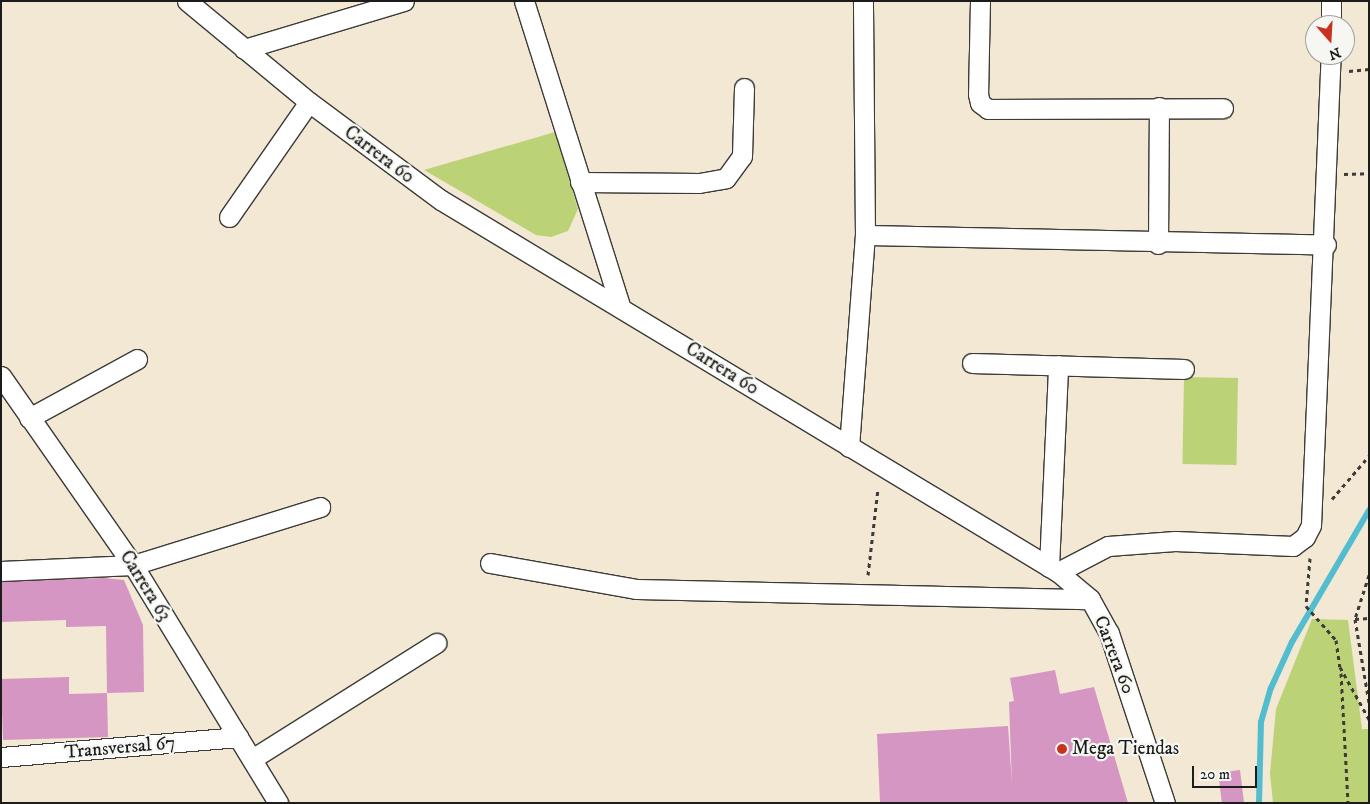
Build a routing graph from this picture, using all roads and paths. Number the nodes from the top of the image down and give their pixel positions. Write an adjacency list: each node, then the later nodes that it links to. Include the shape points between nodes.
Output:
1 (186, 1): 8 (street, Carrera 60)
2 (404, 1): 8 (street)
3 (524, 1): 16 (street)
4 (863, 1): 18 (street)
5 (980, 1): 12 (street, via 978,94 980,103 988,109)
6 (1332, 1): 7 (street)
7 (1331, 15)
8 (244, 49): 11 (street, Carrera 60)
9 (1331, 65): 15 (street)
10 (744, 88): 16 (street, via 742,156 726,178 699,183)
11 (309, 102): 17 (street); 21 (street, Carrera 60, via 440,200 538,262)
12 (1159, 107): 13 (street); 19 (street)
13 (1223, 108)
14 (1369, 172): 15 (path)
15 (1328, 176): 20 (street)
16 (580, 182): 21 (street)
17 (229, 217)
18 (865, 235): 19 (street); 28 (street)
19 (1158, 244): 20 (street)
20 (1326, 245): 32 (street)
21 (620, 306): 28 (street, Carrera 60)
22 (137, 359): 27 (street)
23 (972, 363): 24 (street)
24 (1058, 365): 25 (street); 35 (street)
25 (1184, 369)
26 (1, 376): 27 (street, Carrera 63)
27 (29, 418): 34 (street, Carrera 63)
28 (849, 447): 30 (street, Carrera 60)
29 (1369, 456): 32 (path)
30 (883, 468): 35 (street, Carrera 60); 39 (path, via 869,546)
31 (320, 507): 34 (street)
32 (1312, 525): 35 (street, via 1305,537 1293,546 1175,541 1108,546)
33 (490, 563): 39 (street, via 636,589)
34 (133, 565): 36 (street); 47 (street, Carrera 63)
35 (1054, 569): 40 (street, Carrera 60)
36 (1, 571)
37 (1369, 576): 42 (path)
38 (1308, 591): 44 (path, via 1306,606 1336,640)
39 (871, 596): 40 (street)
40 (1090, 599): 51 (street, Carrera 60, via 1109,633)
41 (1369, 618): 42 (path)
42 (1355, 619): 45 (path)
43 (436, 643): 49 (street)
44 (1341, 670): 46 (path); 52 (path)
45 (1369, 703)
46 (1369, 719)
47 (238, 737): 48 (street, Transversal 67); 49 (street, Carrera 63)
48 (1, 757)
49 (252, 759): 50 (street, Carrera 63)
50 (278, 803)
51 (1165, 803)
52 (1348, 803)

